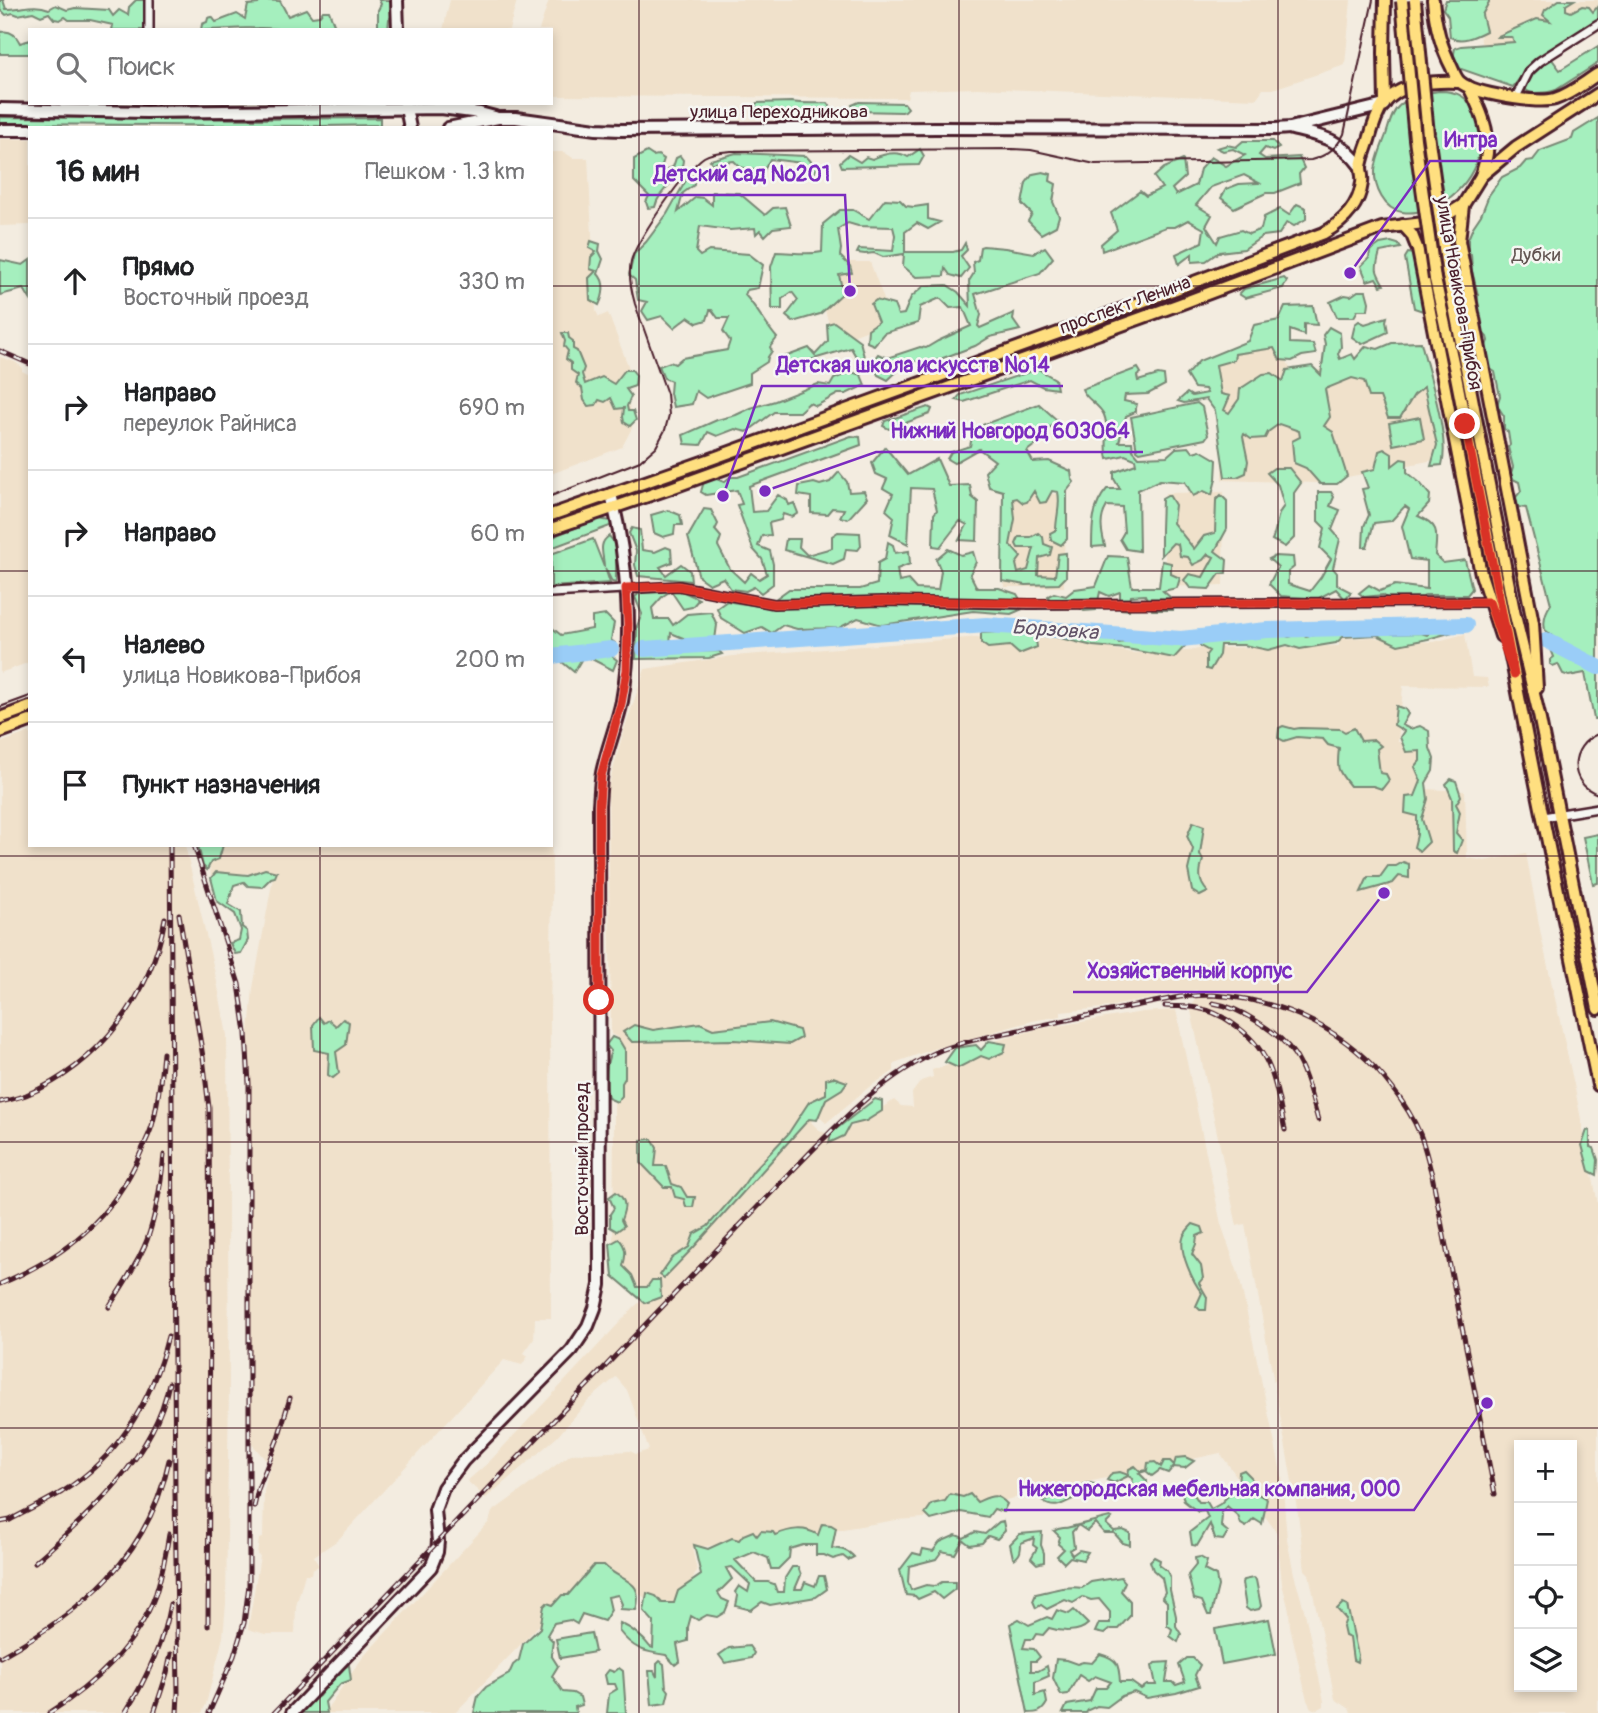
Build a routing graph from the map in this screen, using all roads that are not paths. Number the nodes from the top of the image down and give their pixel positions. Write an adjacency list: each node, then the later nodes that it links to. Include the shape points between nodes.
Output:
1 (149, 0): 8 (street)
2 (397, 0): 9 (main road)
3 (1385, 0): 14 (main road)
4 (1433, 0): 11 (main road, via 1447,60)
5 (1402, 1): 35 (main road, улица Новикова-Прибоя, bridge, via 1435,279)
6 (1415, 1): 37 (main road, улица Новикова-Прибоя, bridge, via 1448,276)
7 (1598, 24): 13 (street, via 1539,61 1522,82)
8 (149, 28)
9 (398, 28)
10 (1598, 74): 13 (main road, via 1559,98)
11 (1464, 84): 13 (main road); 14 (main road, via 1432,81 1406,88); 25 (main road, via 1479,106 1488,140)
12 (1598, 94): 25 (main road, via 1516,147)
13 (1516, 99)
14 (1384, 104): 21 (main road); 24 (main road, проспект Ленина)
15 (405, 106): 16 (main road); 18 (main road); 19 (main road)
16 (146, 107): 17 (main road)
17 (0, 109)
18 (498, 118): 20 (main road); 21 (main road, улица Переходникова, via 621,130)
19 (410, 126)
20 (458, 126)
21 (1290, 128): 24 (main road, via 1334,141)
22 (0, 130): 23 (main road)
23 (28, 130)
24 (1361, 167): 28 (main road, проспект Ленина, via 1362,185 1350,212 1324,233)
25 (1481, 176): 26 (main road)
26 (1463, 205): 27 (main road, проспект Ленина, via 1424,223); 37 (main road, via 1459,241 1533,624)
27 (1403, 225): 29 (main road, проспект Ленина, via 1371,232); 34 (main road, via 1418,250)
28 (611, 494): 29 (main road, Восточный проезд); 30 (main road, проспект Ленина)
29 (614, 507): 31 (main road, проспект Ленина); 32 (main road, Восточный проезд)
30 (553, 514)
31 (553, 528)
32 (626, 588): 33 (street); 34 (street, via 678,586 774,604); 46 (main road, Восточный проезд, via 627,670 601,776 599,805 600,1284 595,1308 572,1350 463,1461 443,1489 435,1510 437,1552 431,1567)
33 (553, 593)
34 (1489, 602): 35 (main road)
35 (1514, 674): 43 (main road, улица Новикова-Прибоя)
36 (28, 708): 38 (main road)
37 (1539, 715): 42 (main road, улица Новикова-Прибоя)
38 (0, 718)
39 (28, 722): 40 (main road)
40 (0, 732)
41 (1598, 808): 42 (street)
42 (1559, 814): 43 (street); 44 (main road, улица Новикова-Прибоя)
43 (1543, 817): 45 (main road, улица Новикова-Прибоя)
44 (1598, 1009)
45 (1598, 1085)
46 (292, 1713)

